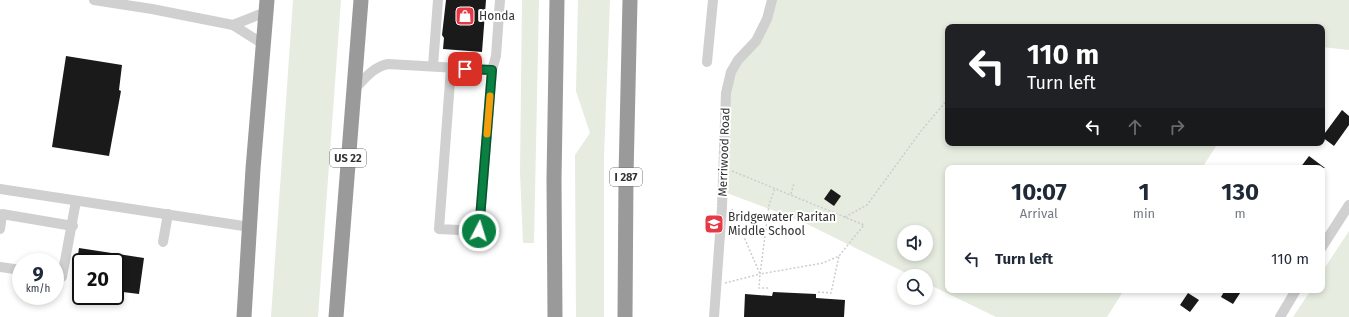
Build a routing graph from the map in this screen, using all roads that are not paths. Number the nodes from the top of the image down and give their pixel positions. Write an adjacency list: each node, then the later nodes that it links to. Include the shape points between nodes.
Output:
1 (94, 0): 10 (street)
2 (361, 0): 16 (highway, US 22)
3 (438, 0): 13 (street)
4 (500, 0): 15 (street, via 496,56)
5 (558, 0): 32 (highway, via 554,180)
6 (630, 0): 33 (highway, I 287)
7 (713, 0): 12 (street)
8 (772, 0): 34 (street, Merriwood Road, via 767,19 756,41 738,60 731,72 726,93 722,207)
9 (266, 6): 10 (street); 11 (highway)
10 (233, 26): 11 (street)
11 (263, 44): 22 (highway)
12 (707, 62)
13 (433, 66): 14 (street); 16 (street, via 382,65 368,73)
14 (451, 68): 15 (street); 15 (street, via 438,229 479,231)
15 (492, 70)
16 (354, 90): 31 (highway, US 22)
17 (0, 189): 18 (street)
18 (76, 200): 20 (street); 21 (street)
19 (1349, 205): 25 (street)
20 (168, 214): 22 (street); 24 (street)
21 (73, 226): 23 (street, via 2,214); 27 (street)
22 (250, 227): 30 (highway)
23 (0, 229)
24 (163, 242)
25 (1325, 242)
26 (0, 267): 28 (street)
27 (64, 268)
28 (12, 269)
29 (1294, 293): 35 (street)
30 (244, 317)
31 (336, 317)
32 (555, 317)
33 (625, 317)
34 (714, 317)
35 (1280, 317)

